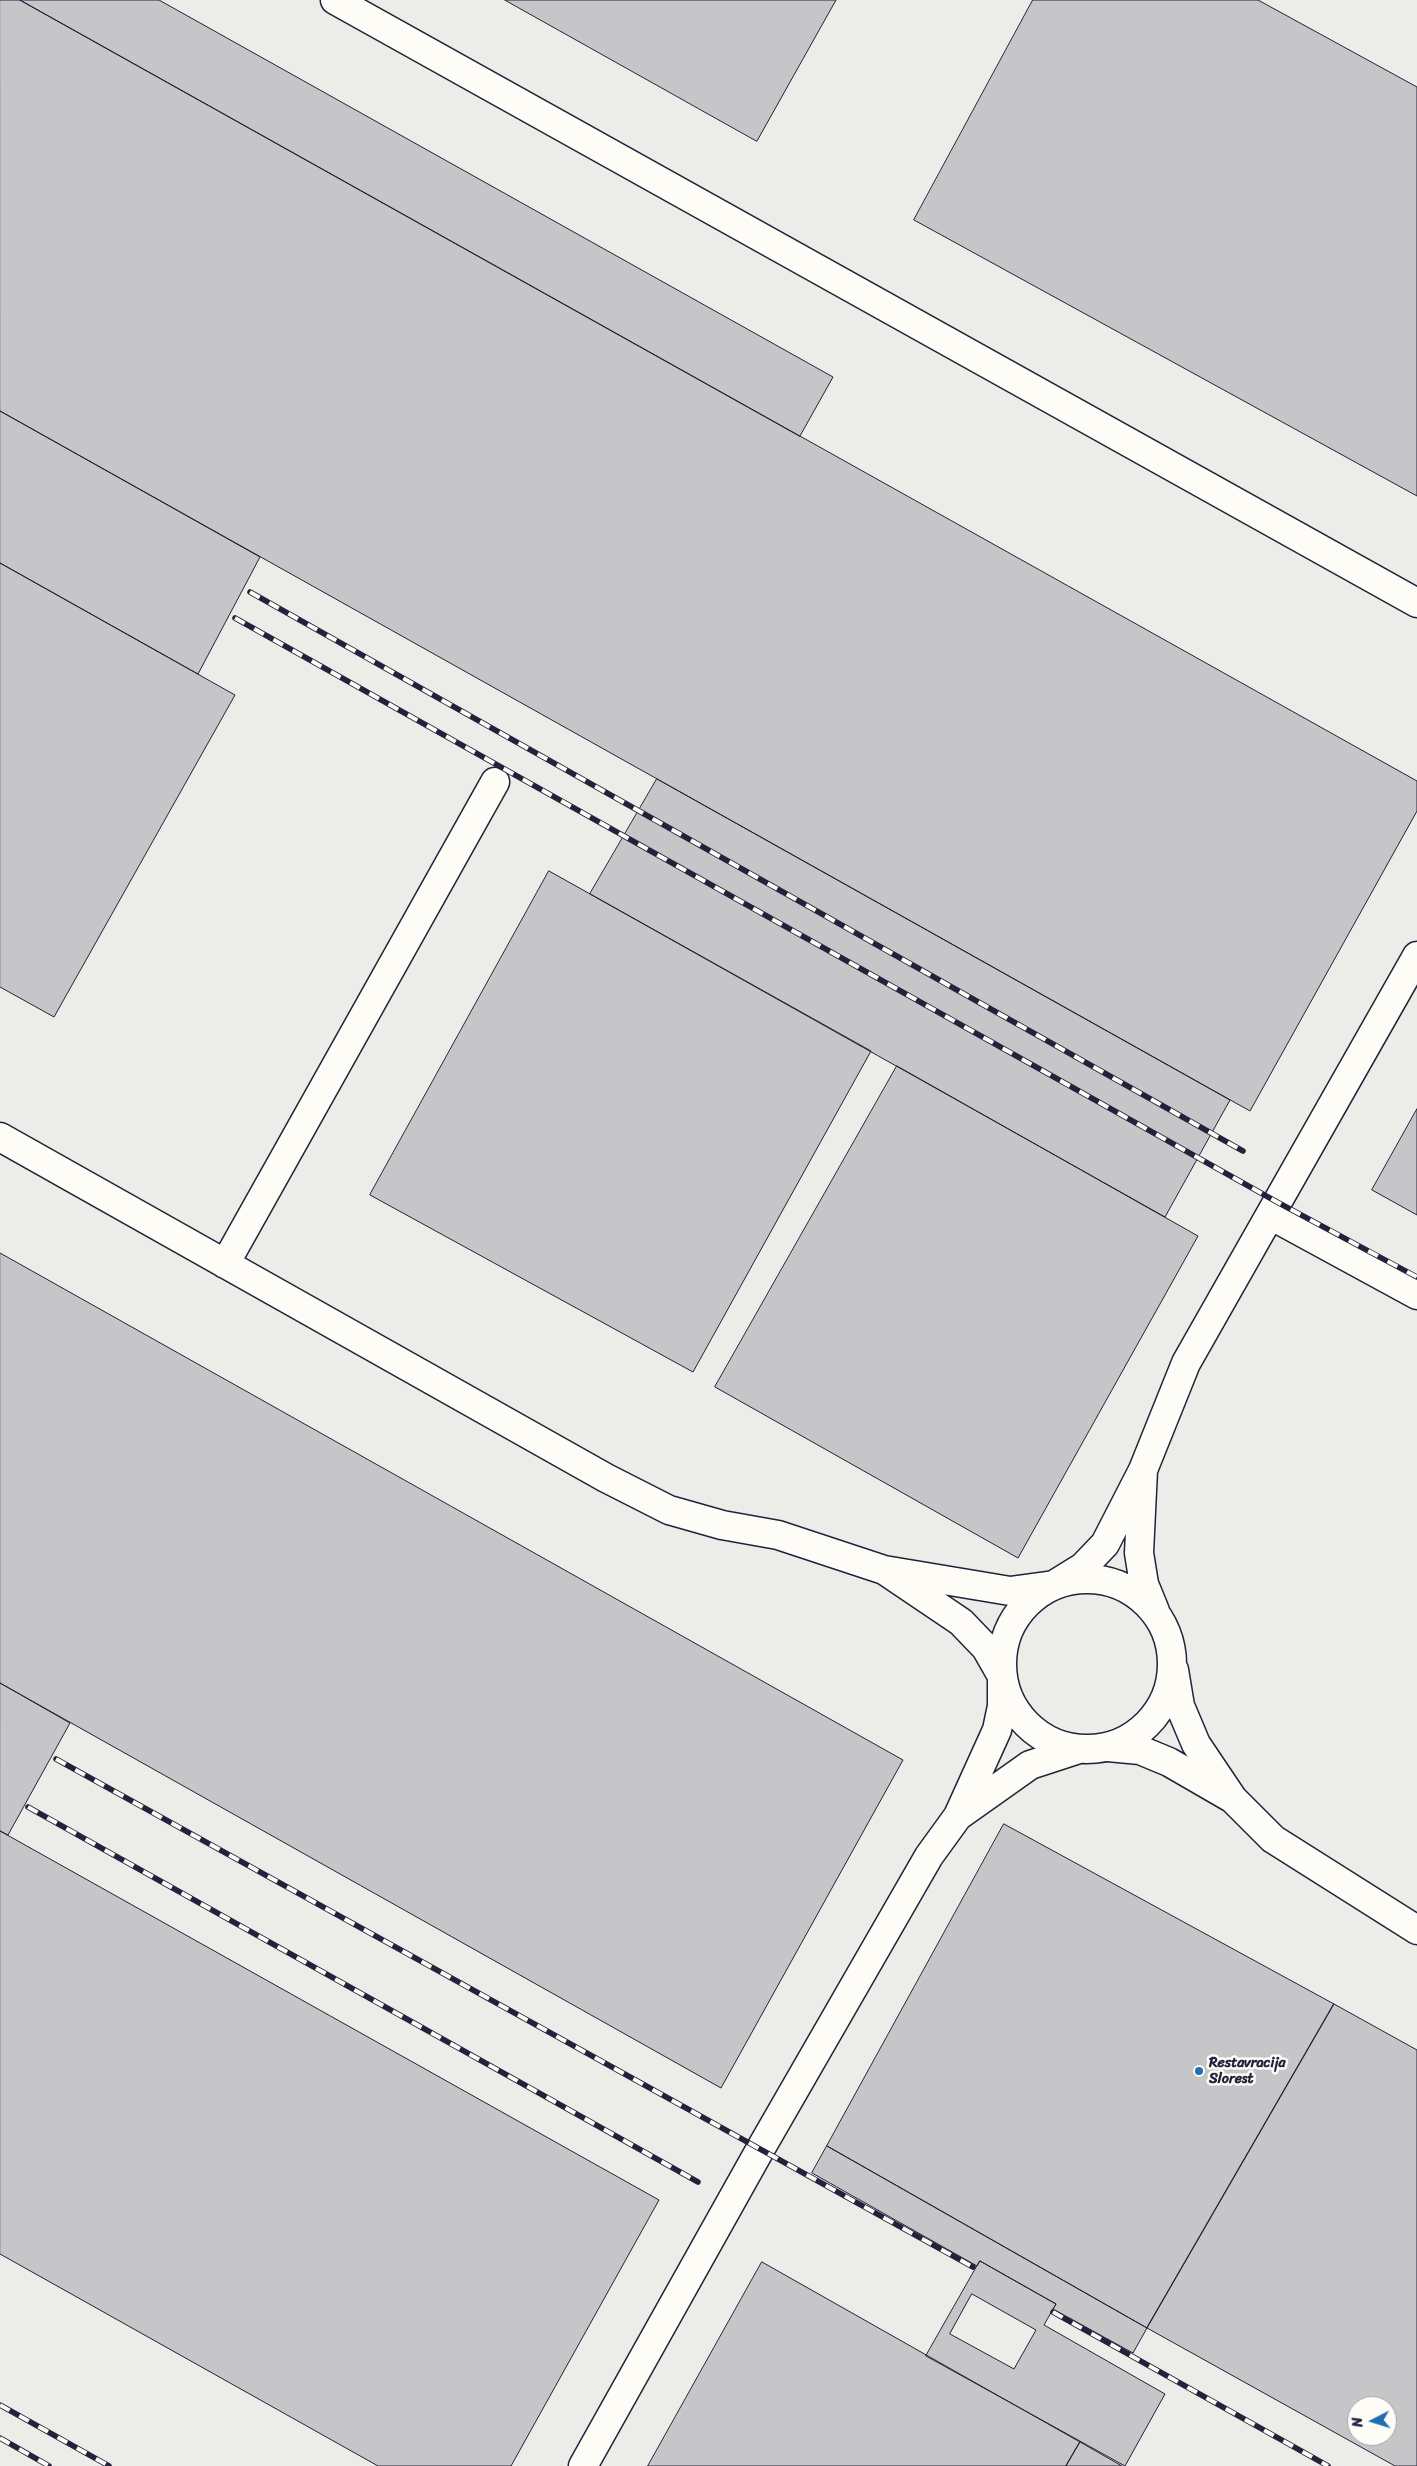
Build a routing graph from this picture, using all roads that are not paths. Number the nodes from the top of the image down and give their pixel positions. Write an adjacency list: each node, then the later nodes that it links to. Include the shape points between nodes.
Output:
1 (335, 0): 2 (street)
2 (1417, 603)
3 (495, 782): 7 (street)
4 (1417, 956): 6 (street)
5 (0, 1137): 7 (street)
6 (1270, 1215): 8 (street); 9 (street, via 1186,1363)
7 (225, 1264): 10 (street, via 669,1510 722,1526 778,1535)
8 (1417, 1295)
9 (1144, 1470): 11 (street, via 1105,1544 1083,1567); 12 (street, via 1139,1553 1144,1584)
10 (884, 1570): 11 (street, via 1010,1591); 14 (street, via 961,1622 986,1648)
11 (1054, 1585): 12 (street, via 1081,1578 1108,1581 1135,1592); 14 (street, via 1030,1600 1012,1622 1003,1648)
12 (1154, 1611): 13 (street, via 1168,1635)
13 (1173, 1664): 15 (street, via 1168,1692 1154,1717 1133,1736); 17 (street, via 1180,1706 1196,1744)
14 (1002, 1676): 16 (street, via 1012,1703 1028,1726 1052,1742); 18 (street, via 1002,1706 997,1730)
15 (1107, 1747): 16 (street); 17 (street, via 1140,1750 1169,1762)
16 (1078, 1749): 18 (street, via 1030,1765)
17 (1233, 1799): 19 (street, via 1273,1839)
18 (958, 1816): 20 (street, via 929,1856)
19 (1417, 1930)
20 (583, 2466)

